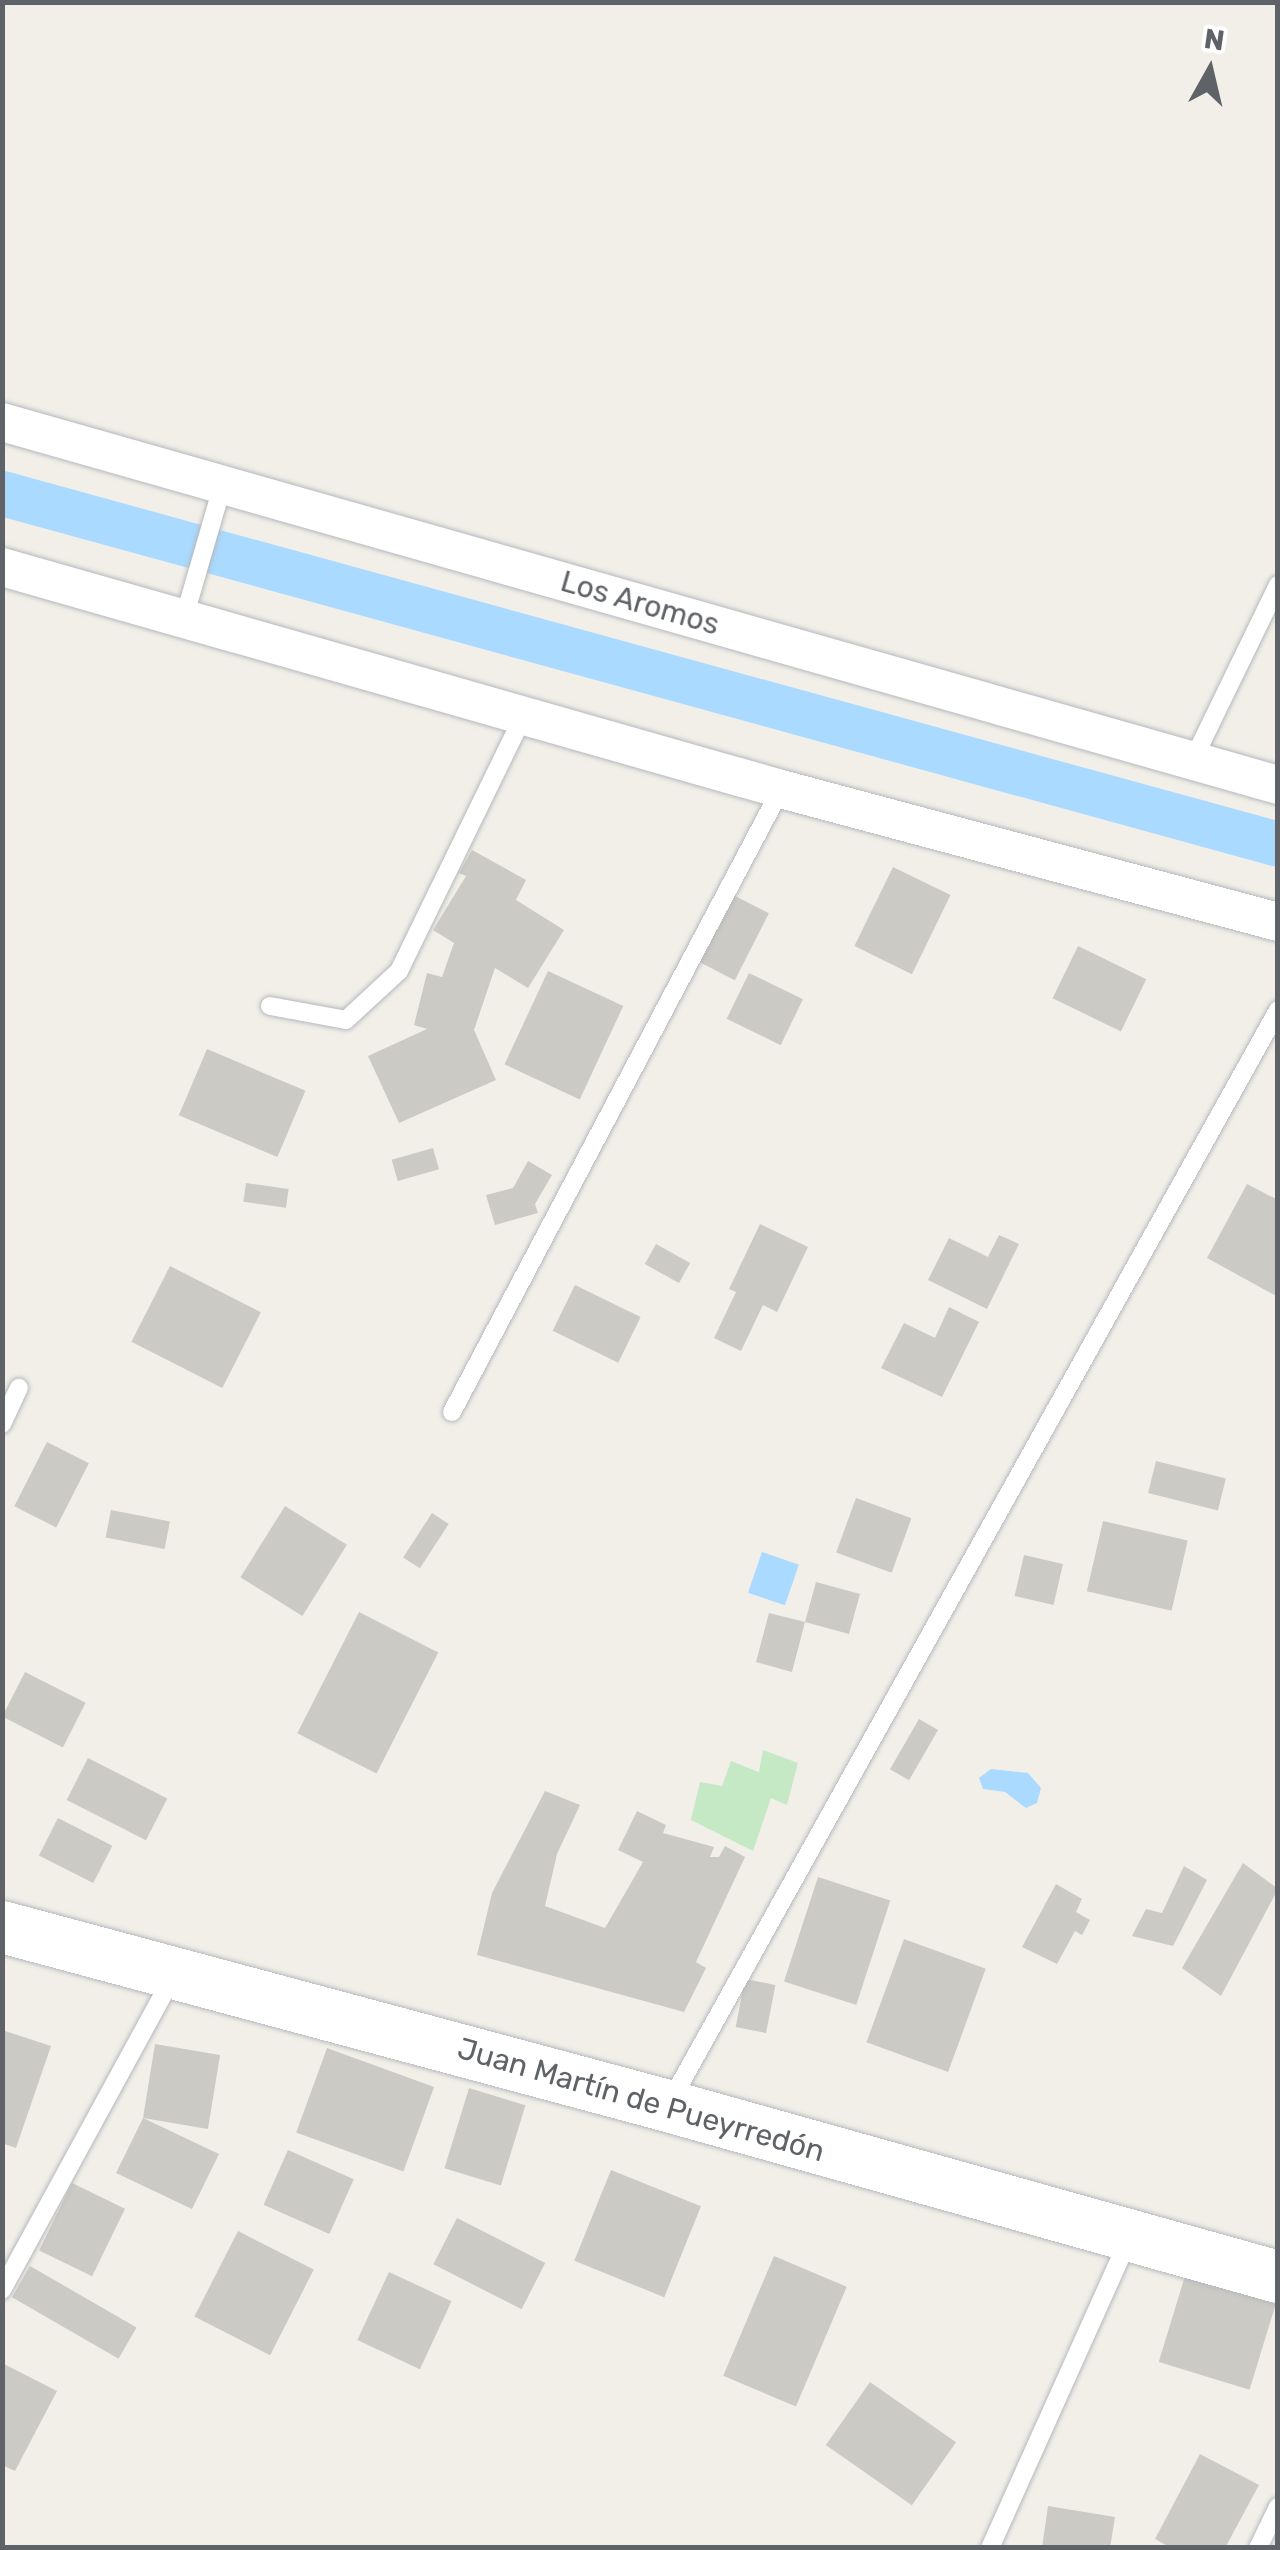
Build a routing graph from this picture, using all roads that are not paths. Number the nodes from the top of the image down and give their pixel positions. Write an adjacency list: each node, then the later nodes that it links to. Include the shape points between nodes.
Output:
1 (2, 422): 2 (street, Los Aromos)
2 (224, 482): 5 (lane); 7 (street, Los Aromos)
3 (2, 566): 5 (street)
4 (1278, 585): 7 (lane)
5 (184, 618): 6 (street)
6 (525, 714): 9 (street); 11 (lane, via 399,971 346,1020)
7 (1192, 762): 8 (street, Los Aromos)
8 (1278, 784)
9 (780, 789): 10 (street); 14 (lane)
10 (1278, 922)
11 (270, 1006)
12 (1278, 1010): 18 (lane)
13 (18, 1388): 15 (lane)
14 (452, 1412)
15 (2, 1424)
16 (4, 1931): 17 (main road, Juan Martín de Pueyrredón)
17 (175, 1972): 18 (main road, Juan Martín de Pueyrredón); 21 (lane)
18 (668, 2106): 19 (main road, Juan Martín de Pueyrredón)
19 (1129, 2238): 20 (main road, Juan Martín de Pueyrredón); 23 (lane)
20 (1278, 2277)
21 (2, 2290)
22 (1278, 2506): 24 (lane)
23 (990, 2548)
24 (1258, 2548)

